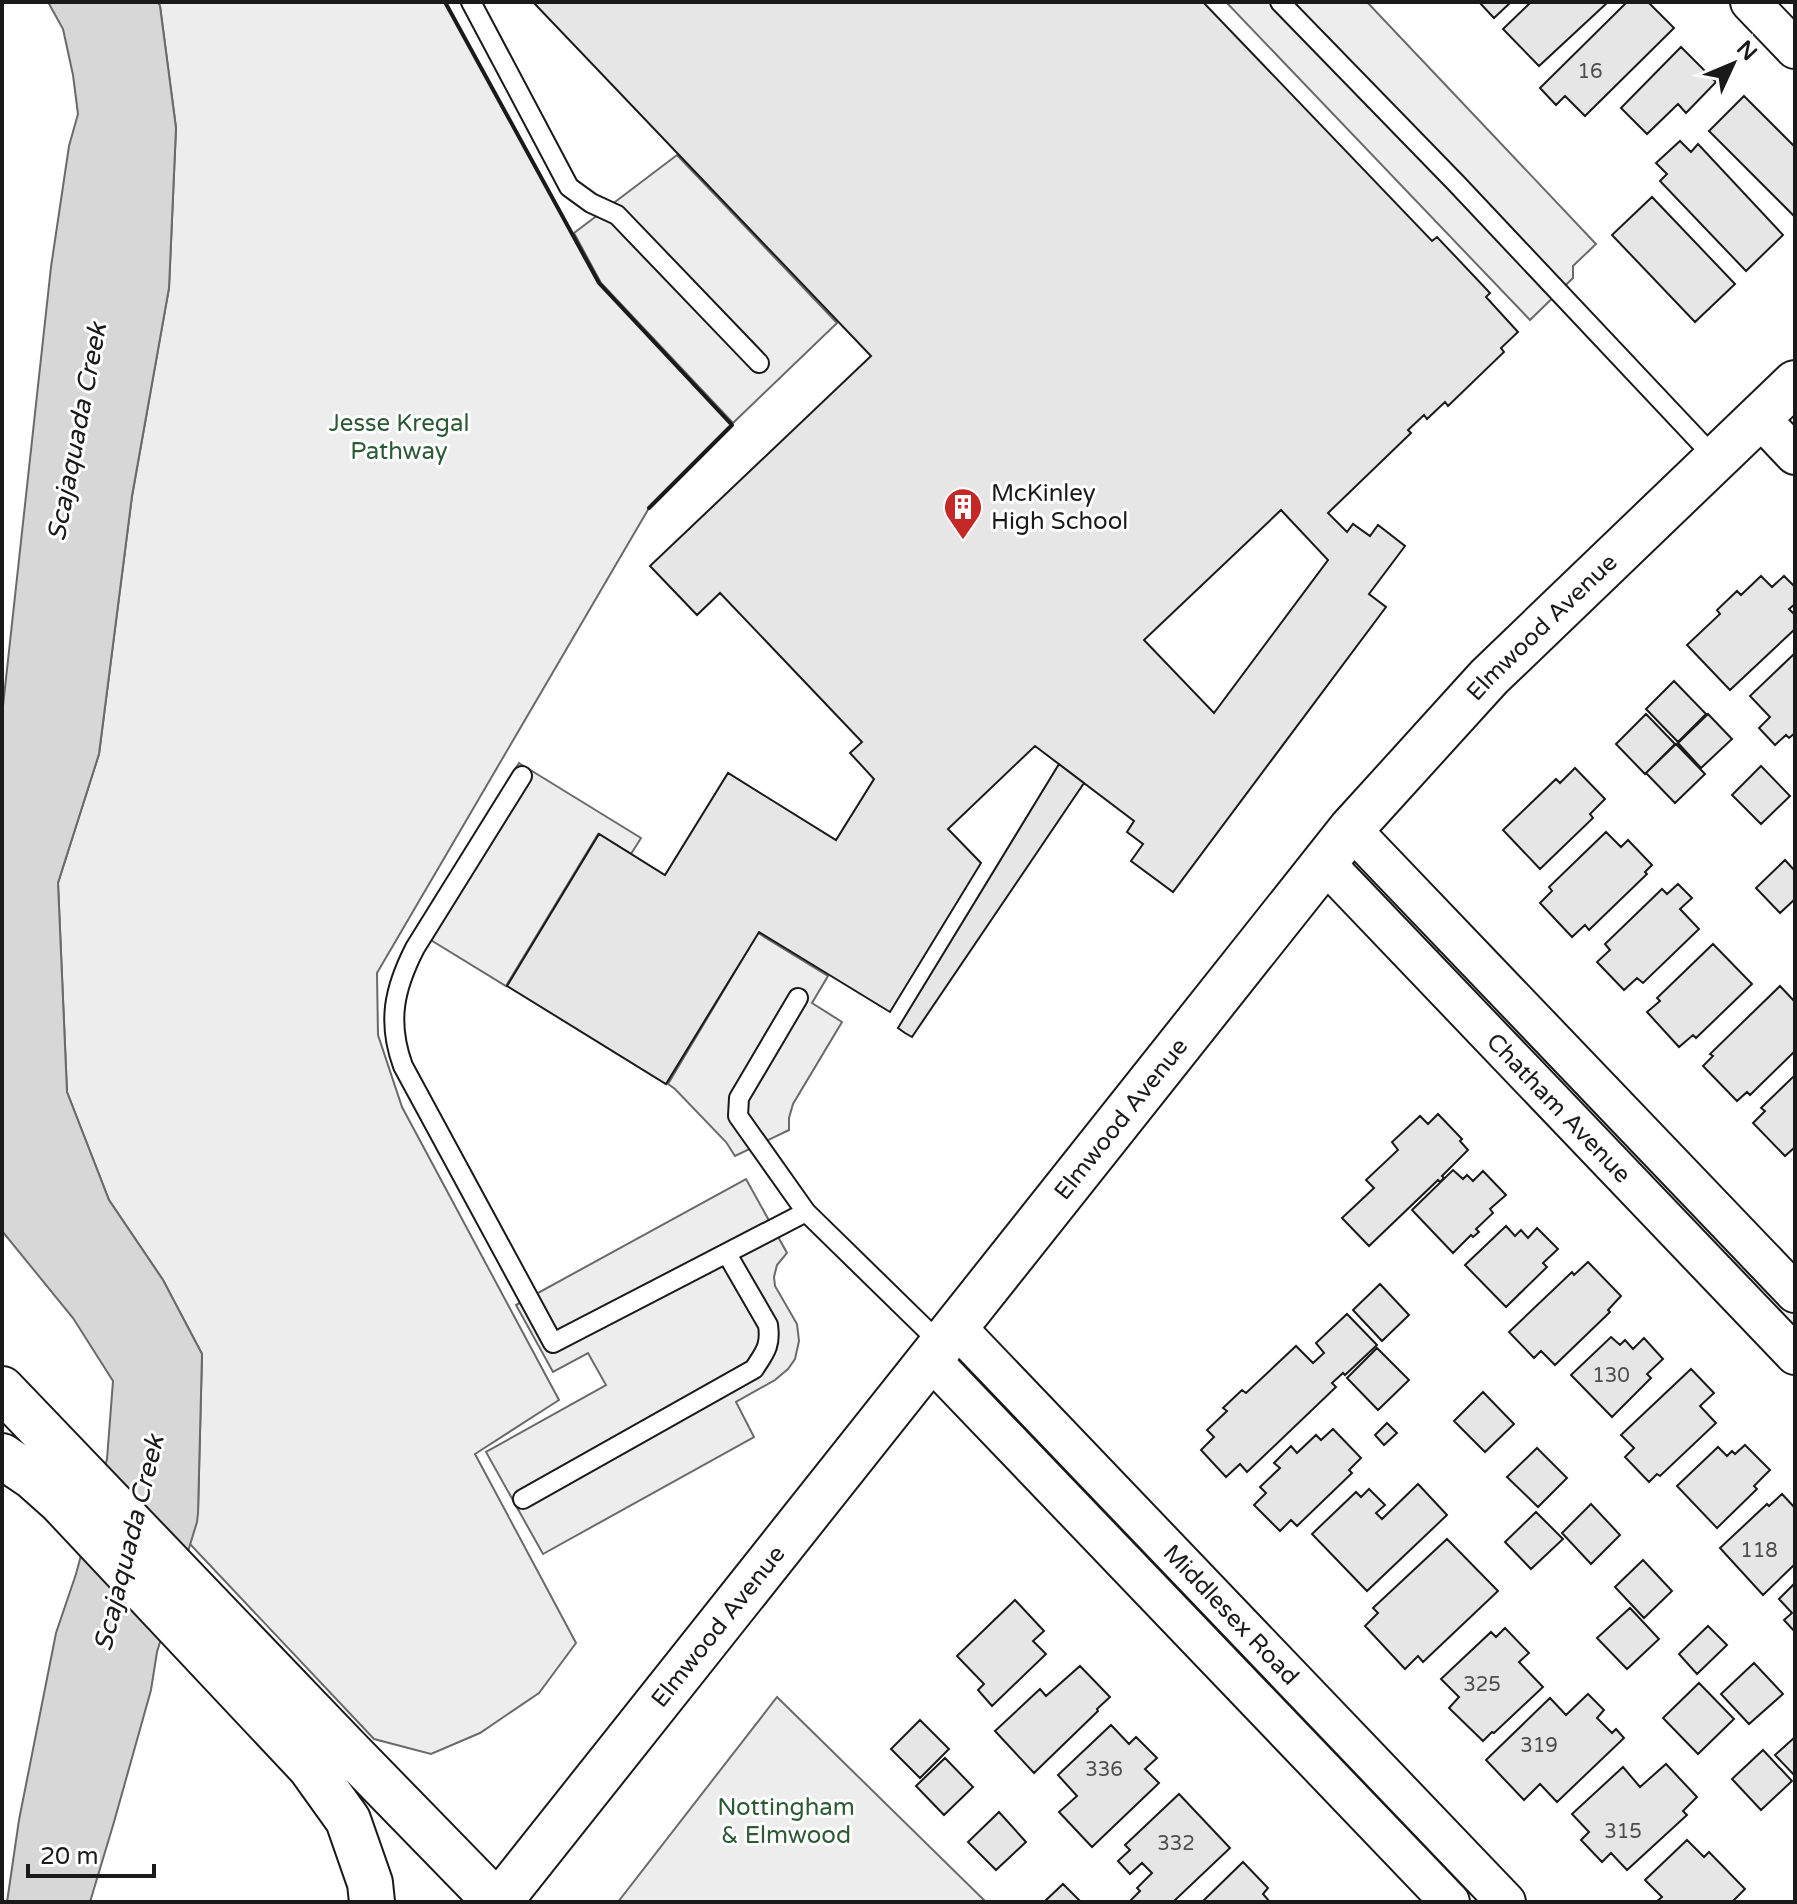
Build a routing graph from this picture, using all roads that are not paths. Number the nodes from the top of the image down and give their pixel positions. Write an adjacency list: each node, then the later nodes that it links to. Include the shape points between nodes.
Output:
1 (471, 2): 5 (lane, via 569,187 617,215)
2 (1280, 2): 8 (lane)
3 (1750, 2): 4 (street)
4 (1795, 49)
5 (759, 363)
6 (1784, 396): 7 (street); 8 (main road, Elmwood Avenue)
7 (1795, 455)
8 (1716, 459): 10 (main road, Elmwood Avenue, via 1489,677)
9 (522, 776): 14 (lane, via 404,969 394,1028 403,1066 553,1343)
10 (1351, 829): 11 (main road, Elmwood Avenue); 15 (street, Chatham Avenue)
11 (1324, 862): 16 (main road, Elmwood Avenue); 17 (street, Chatham Avenue)
12 (798, 998): 13 (lane, via 739,1098 738,1116)
13 (806, 1212): 14 (lane); 16 (lane)
14 (727, 1254): 20 (lane, via 768,1325 770,1338 754,1369)
15 (1795, 1293)
16 (943, 1344): 22 (main road, Elmwood Avenue); 23 (street, Middlesex Road); 24 (street, Middlesex Road)
17 (1795, 1355)
18 (2, 1389): 22 (main road)
19 (18, 1467): 21 (main road, via 60,1501 310,1767 348,1820)
20 (523, 1499)
21 (372, 1902)
22 (498, 1902)
23 (1450, 1902)
24 (1506, 1902)

